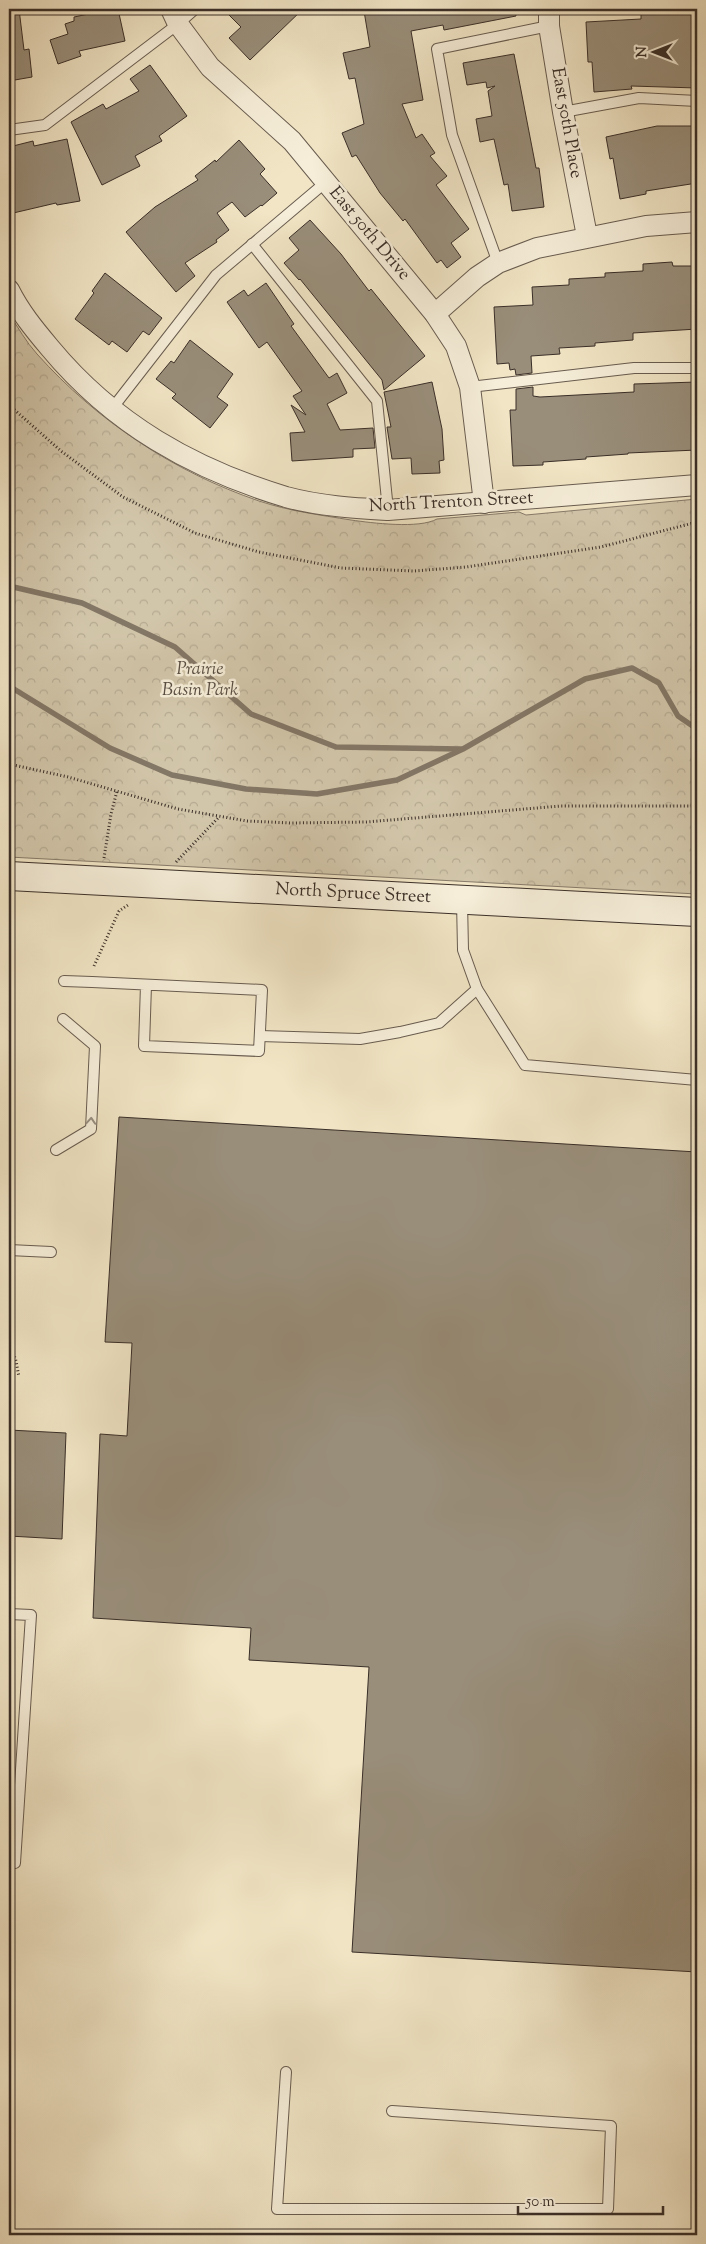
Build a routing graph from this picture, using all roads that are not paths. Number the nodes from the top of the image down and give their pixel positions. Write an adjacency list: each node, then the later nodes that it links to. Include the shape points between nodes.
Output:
1 (195, 9): 2 (lane)
2 (175, 16): 6 (lane, via 45,125); 7 (street, East 50th Drive, via 210,68 292,141)
3 (549, 17): 5 (street, East 50th Place); 11 (lane, via 437,49 452,135)
4 (697, 101): 5 (lane, via 639,98)
5 (563, 112): 9 (street, East 50th Place)
6 (9, 130)
7 (326, 182): 10 (lane); 13 (street, East 50th Drive)
8 (697, 222): 9 (street)
9 (587, 236): 11 (street, via 537,248)
10 (252, 244): 16 (lane, via 216,275); 19 (lane, via 377,401)
11 (498, 263): 13 (street)
12 (9, 290): 16 (street, North Trenton Street, via 20,312 65,366)
13 (435, 314): 15 (street, East 50th Drive, via 456,346)
14 (697, 368): 15 (lane, via 634,368)
15 (470, 387): 18 (street, East 50th Drive)
16 (110, 410): 19 (street, North Trenton Street, via 164,446 218,474 288,498 346,508)
17 (697, 485): 18 (street, North Trenton Street)
18 (484, 503): 19 (street, North Trenton Street)
19 (388, 510)
20 (9, 876): 21 (street, North Spruce Street)
21 (462, 900): 22 (street, North Spruce Street); 25 (lane, via 463,950)
22 (697, 912)
23 (64, 981): 24 (lane)
24 (146, 985): 27 (lane, via 262,990); 27 (lane, via 144,1046 259,1051)
25 (477, 988): 27 (lane, via 439,1023 400,1032 360,1039); 28 (lane, via 525,1065)
26 (63, 1020): 29 (lane, one-way to 26, via 91,1129 95,1046)
27 (260, 1036)
28 (697, 1080)
29 (56, 1150)
30 (9, 1250): 31 (lane)
31 (51, 1252)
32 (9, 1614): 33 (lane, via 31,1615)
33 (15, 1863)
34 (286, 2072): 35 (lane, via 277,2209 608,2209 611,2126)
35 (392, 2112)

